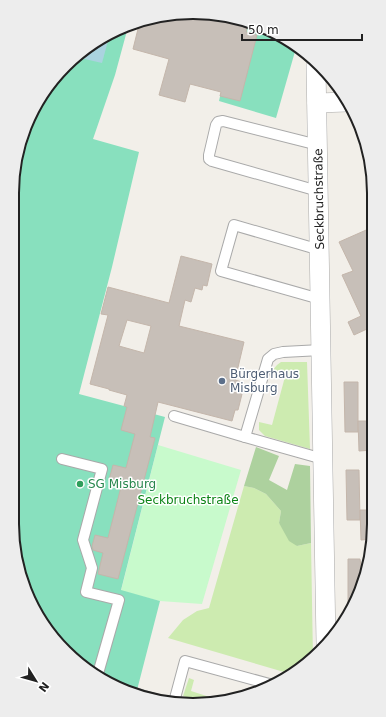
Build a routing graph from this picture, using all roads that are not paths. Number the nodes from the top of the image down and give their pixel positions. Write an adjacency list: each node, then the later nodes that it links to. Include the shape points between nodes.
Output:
1 (316, 70): 3 (street, Seckbruchstraße)
2 (342, 102): 3 (street)
3 (317, 103): 4 (street, Seckbruchstraße)
4 (318, 145): 5 (street, Seckbruchstraße); 5 (lane, via 223,121 216,125 209,155 212,161)
5 (318, 191): 6 (street, Seckbruchstraße)
6 (320, 250): 7 (street, Seckbruchstraße); 7 (lane, via 234,225 221,271)
7 (320, 299): 8 (street, Seckbruchstraße)
8 (321, 350): 10 (lane, via 283,352 268,358); 12 (street, Seckbruchstraße)
9 (174, 416): 10 (lane)
10 (245, 437): 12 (lane)
11 (62, 459): 14 (lane, via 102,469 83,540 92,568 86,592 118,600)
12 (323, 459): 13 (street, Seckbruchstraße)
13 (326, 637)
14 (99, 671)
15 (265, 683): 16 (lane, via 185,661)
16 (175, 697)

